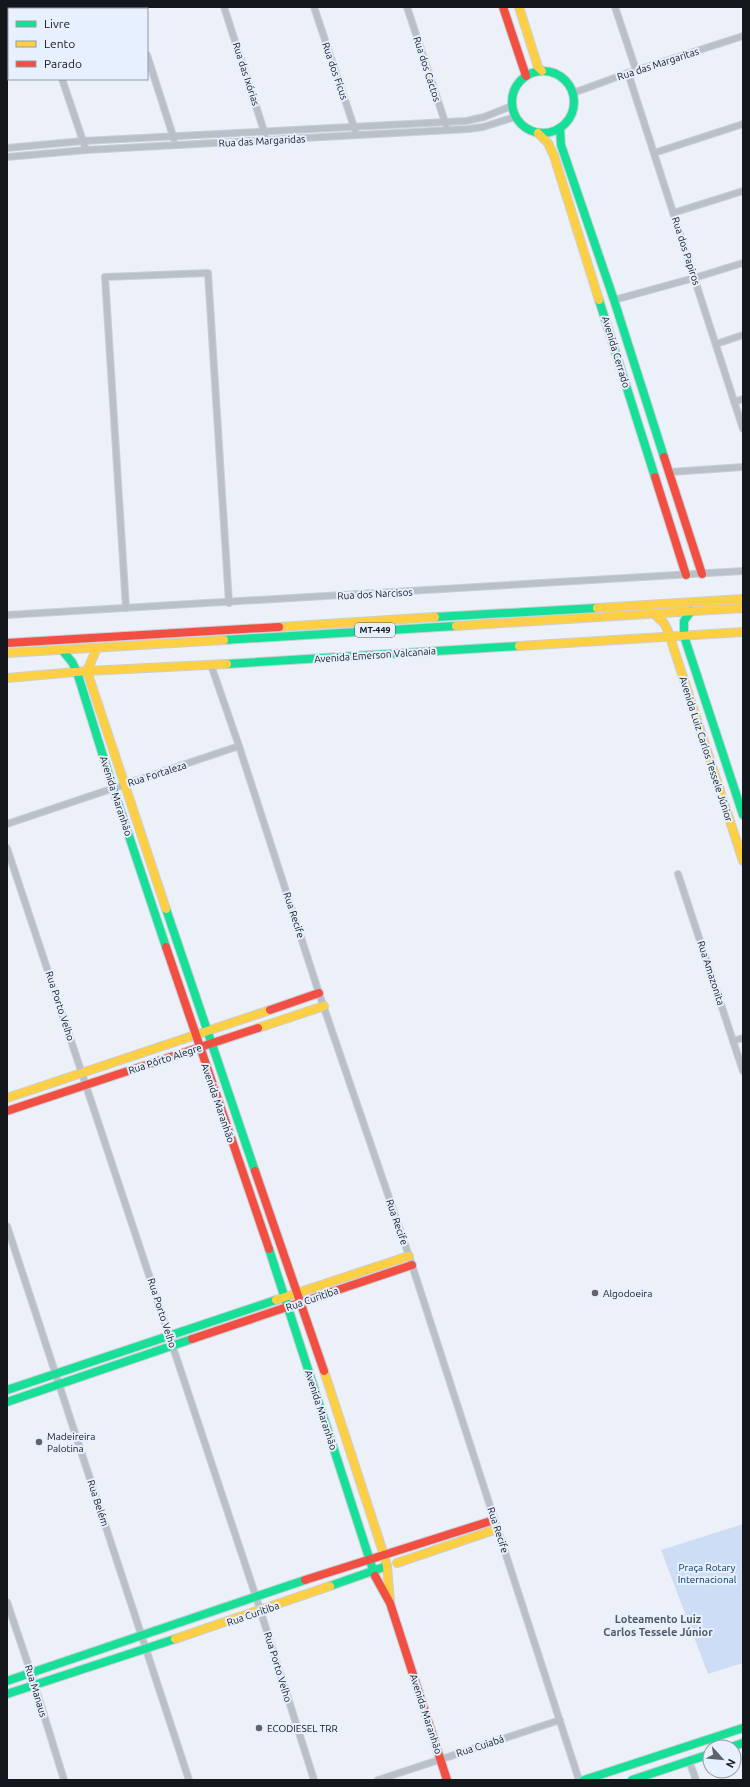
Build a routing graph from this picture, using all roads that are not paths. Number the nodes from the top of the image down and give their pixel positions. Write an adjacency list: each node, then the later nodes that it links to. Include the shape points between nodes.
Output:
1 (224, 7): 22 (street, Rua das Ixórias)
2 (314, 7): 19 (street, Rua dos Fícus)
3 (407, 7): 17 (street, Rua dos Cactos)
4 (503, 7): 12 (street)
5 (519, 7): 10 (street, via 538,67)
6 (615, 7): 9 (street)
7 (743, 36): 9 (street, Rua das Margaritas)
8 (148, 57): 24 (street)
9 (636, 70): 11 (street, Rua das Margaritas)
10 (542, 71): 12 (street); 14 (street, via 559,75 567,82)
11 (628, 73): 14 (street, Rua das Margaritas); 31 (street, Rua dos Papiros)
12 (526, 76): 15 (street, via 514,89)
13 (62, 80): 26 (street)
14 (573, 93): 20 (street, via 573,110)
15 (512, 106): 16 (street); 17 (street, Rua das Margaridas, via 484,117)
16 (515, 117): 21 (street, Rua das Margaridas, via 483,128); 23 (street, via 527,129)
17 (445, 122): 19 (street, Rua das Margaridas); 21 (street, Rua dos Cactos)
18 (743, 124): 31 (street)
19 (354, 127): 22 (street, Rua das Margaridas); 25 (street, Rua dos Fícus)
20 (560, 128): 23 (street, via 549,133); 37 (street, Avenida Cerrado, via 562,145)
21 (448, 130): 25 (street, Rua das Margaridas)
22 (265, 132): 24 (street, Rua das Margaridas); 27 (street, Rua das Ixórias)
23 (538, 133): 47 (street, Avenida Cerrado, via 548,143 554,156)
24 (173, 136): 26 (street, Rua das Margaridas); 28 (street)
25 (357, 136): 27 (street, Rua das Margaridas)
26 (83, 141): 29 (street, Rua das Margaridas); 30 (street)
27 (268, 141): 28 (street, Rua das Margaridas)
28 (176, 146): 30 (street, Rua das Margaridas)
29 (7, 148)
30 (86, 150): 32 (street, Rua das Margaridas)
31 (654, 153): 34 (street, Rua dos Papiros)
32 (7, 157)
33 (743, 191): 34 (street)
34 (674, 213): 36 (street, Rua dos Papiros)
35 (743, 263): 36 (street)
36 (694, 278): 37 (street); 39 (street, Rua dos Papiros)
37 (614, 300): 44 (street, Avenida Cerrado)
38 (743, 335): 39 (street)
39 (716, 344): 41 (street, Rua dos Papiros)
40 (743, 399): 41 (street)
41 (734, 402): 42 (street, Rua dos Papiros)
42 (743, 429)
43 (743, 467): 44 (street)
44 (670, 472): 46 (street, Avenida Cerrado)
45 (743, 571): 46 (street, Rua dos Narcisos)
46 (702, 574): 47 (street, Rua dos Narcisos)
47 (686, 575): 49 (street, Rua dos Narcisos)
48 (743, 599): 58 (street, MT-449)
49 (229, 603): 50 (street, Rua dos Narcisos); 50 (street, via 208,273 105,277)
50 (126, 608): 54 (street, Rua dos Narcisos)
51 (743, 608): 52 (street, MT-449)
52 (691, 611): 53 (street, MT-449); 57 (street, via 684,621)
53 (653, 613): 56 (street, Avenida Luiz Carlos Tessele Júnior, via 664,623); 59 (street, MT-449)
54 (7, 614)
55 (743, 632): 57 (street, Avenida Emerson Valcanaia)
56 (670, 636): 57 (street, Avenida Emerson Valcanaia); 62 (street, Avenida Emerson Valcanaia); 72 (street, Avenida Luiz Carlos Tessele Júnior)
57 (684, 636): 69 (street, Avenida Luiz Carlos Tessele Júnior)
58 (7, 643)
59 (96, 648): 60 (street, MT-449); 63 (street)
60 (62, 650): 61 (street, MT-449); 64 (street, Avenida Maranhão)
61 (7, 653)
62 (211, 665): 63 (street, Avenida Emerson Valcanaia); 66 (street, Rua Recife)
63 (87, 671): 64 (street, Avenida Emerson Valcanaia); 67 (street, Avenida Maranhão)
64 (76, 672): 65 (street, Avenida Emerson Valcanaia); 68 (street, Avenida Maranhão)
65 (7, 678)
66 (239, 746): 67 (street, Rua Fortaleza); 74 (street, Rua Recife)
67 (126, 784): 68 (street, Rua Fortaleza); 76 (street, Avenida Maranhão)
68 (113, 788): 70 (street, Rua Fortaleza); 77 (street, Avenida Maranhão)
69 (743, 815)
70 (7, 824)
71 (7, 848): 83 (street, Rua Porto Velho)
72 (743, 861)
73 (678, 874): 79 (street, Rua Amazonita)
74 (319, 993): 75 (street, Rua Recife); 76 (street, Rua Pôrto Alegre)
75 (324, 1006): 80 (street, Rua Pôrto Alegre); 89 (street, Rua Recife)
76 (207, 1032): 77 (street, Rua Pôrto Alegre); 80 (street, Avenida Maranhão)
77 (195, 1036): 81 (street, Avenida Maranhão); 83 (street, Rua Pôrto Alegre)
78 (743, 1038): 79 (street)
79 (733, 1041): 82 (street, Rua Amazonita)
80 (212, 1044): 81 (street, Rua Pôrto Alegre); 91 (street, Avenida Maranhão)
81 (199, 1048): 84 (street, Rua Pôrto Alegre); 92 (street, Avenida Maranhão)
82 (743, 1071)
83 (82, 1072): 84 (street, Rua Porto Velho); 85 (street, Rua Pôrto Alegre)
84 (86, 1085): 86 (street, Rua Pôrto Alegre); 95 (street, Rua Porto Velho)
85 (10, 1097): 86 (street)
86 (18, 1107): 87 (street, Rua Pôrto Alegre)
87 (7, 1111)
88 (7, 1226): 97 (street, Rua Belém)
89 (409, 1256): 90 (street, Rua Recife); 91 (street, Rua Curitiba)
90 (412, 1265): 93 (street, Rua Curitiba); 101 (street, Rua Recife)
91 (298, 1293): 92 (street, Rua Curitiba); 93 (street, Avenida Maranhão)
92 (285, 1297): 94 (street, Avenida Maranhão); 95 (street, Rua Curitiba)
93 (301, 1303): 94 (street, Rua Curitiba); 103 (street, Avenida Maranhão)
94 (288, 1307): 96 (street, Rua Curitiba); 104 (street, Avenida Maranhão)
95 (169, 1336): 96 (street, Rua Porto Velho); 97 (street, Rua Curitiba)
96 (173, 1346): 98 (street, Rua Curitiba); 108 (street, Rua Porto Velho)
97 (56, 1373): 98 (street, Rua Belém); 99 (street, Rua Curitiba)
98 (60, 1384): 100 (street, Rua Curitiba); 112 (street, Rua Belém)
99 (7, 1390)
100 (7, 1402)
101 (494, 1520): 102 (street, Rua Recife); 103 (street)
102 (497, 1530): 105 (street, Rua Curitiba); 118 (street, Rua Recife)
103 (384, 1555): 104 (street, Rua Curitiba); 106 (street, Avenida Maranhão)
104 (368, 1560): 107 (street, Avenida Maranhão); 108 (street, Rua Curitiba)
105 (397, 1563): 106 (street, Rua Curitiba)
106 (387, 1566): 107 (street, Rua Curitiba); 110 (street, Avenida Maranhão)
107 (372, 1572): 110 (street, Avenida Maranhão); 111 (street, Rua Curitiba)
108 (256, 1597): 111 (street, Rua Porto Velho); 112 (street, Rua Curitiba)
109 (7, 1602): 114 (street, Rua Manaus)
110 (390, 1603): 121 (street, Avenida Maranhão)
111 (261, 1611): 113 (street, Rua Curitiba); 125 (street, Rua Porto Velho)
112 (140, 1635): 113 (street, Rua Belém); 114 (street, Rua Curitiba)
113 (145, 1649): 116 (street, Rua Curitiba); 124 (street, Rua Belém)
114 (31, 1673): 115 (street, Rua Curitiba); 116 (street, Rua Manaus)
115 (7, 1681)
116 (35, 1685): 117 (street, Rua Curitiba); 123 (street, Rua Manaus)
117 (7, 1694)
118 (560, 1720): 121 (street, Rua Cuiabá); 128 (street, Rua Recife)
119 (743, 1728): 129 (street)
120 (702, 1757): 122 (street)
121 (441, 1760): 126 (street, Rua Cuiabá); 127 (street, Avenida Maranhão)
122 (689, 1761): 130 (street); 131 (street)
123 (64, 1780)
124 (189, 1780)
125 (314, 1780)
126 (378, 1780)
127 (447, 1780)
128 (580, 1780)
129 (584, 1780)
130 (632, 1780)
131 (696, 1780)

